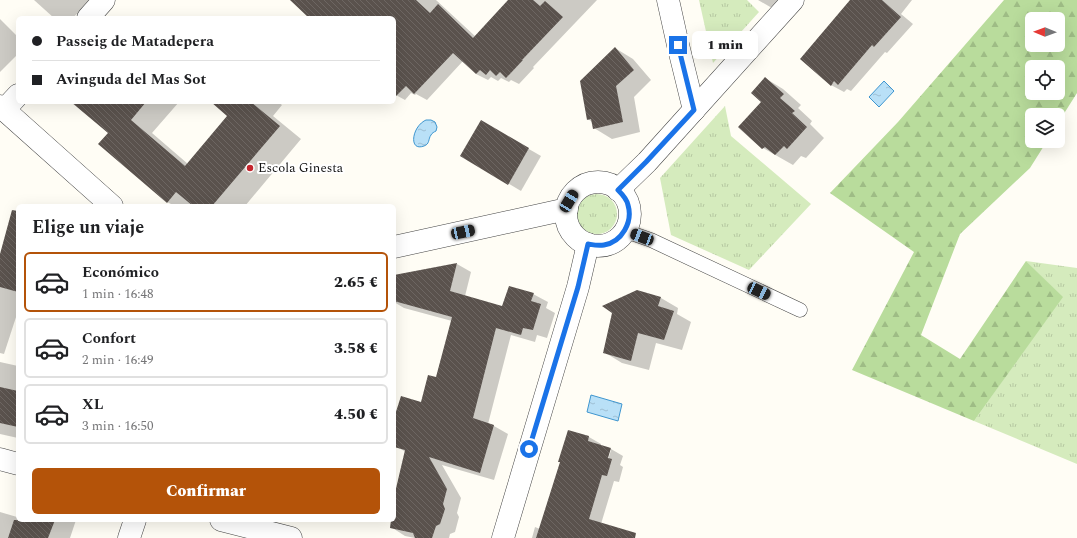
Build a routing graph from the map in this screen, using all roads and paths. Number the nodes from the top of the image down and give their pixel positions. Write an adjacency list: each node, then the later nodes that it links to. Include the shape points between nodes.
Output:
1 (104, 0): 4 (street)
2 (668, 0): 6 (street)
3 (793, 0): 6 (street)
4 (90, 16)
5 (8, 103): 8 (street)
6 (694, 110): 7 (street)
7 (618, 190): 9 (street, via 603,183 587,184 573,194); 10 (street, via 624,196 630,213)
8 (110, 204)
9 (567, 209): 11 (street, via 566,217 571,231); 12 (street)
10 (625, 231): 11 (street, via 613,242 605,245); 13 (lane, via 651,240)
11 (588, 244): 20 (street)
12 (396, 247)
13 (800, 310)
14 (0, 459): 15 (street)
15 (16, 463)
16 (134, 522): 18 (street)
17 (229, 522): 19 (street)
18 (129, 538)
19 (291, 538)
20 (503, 538)

